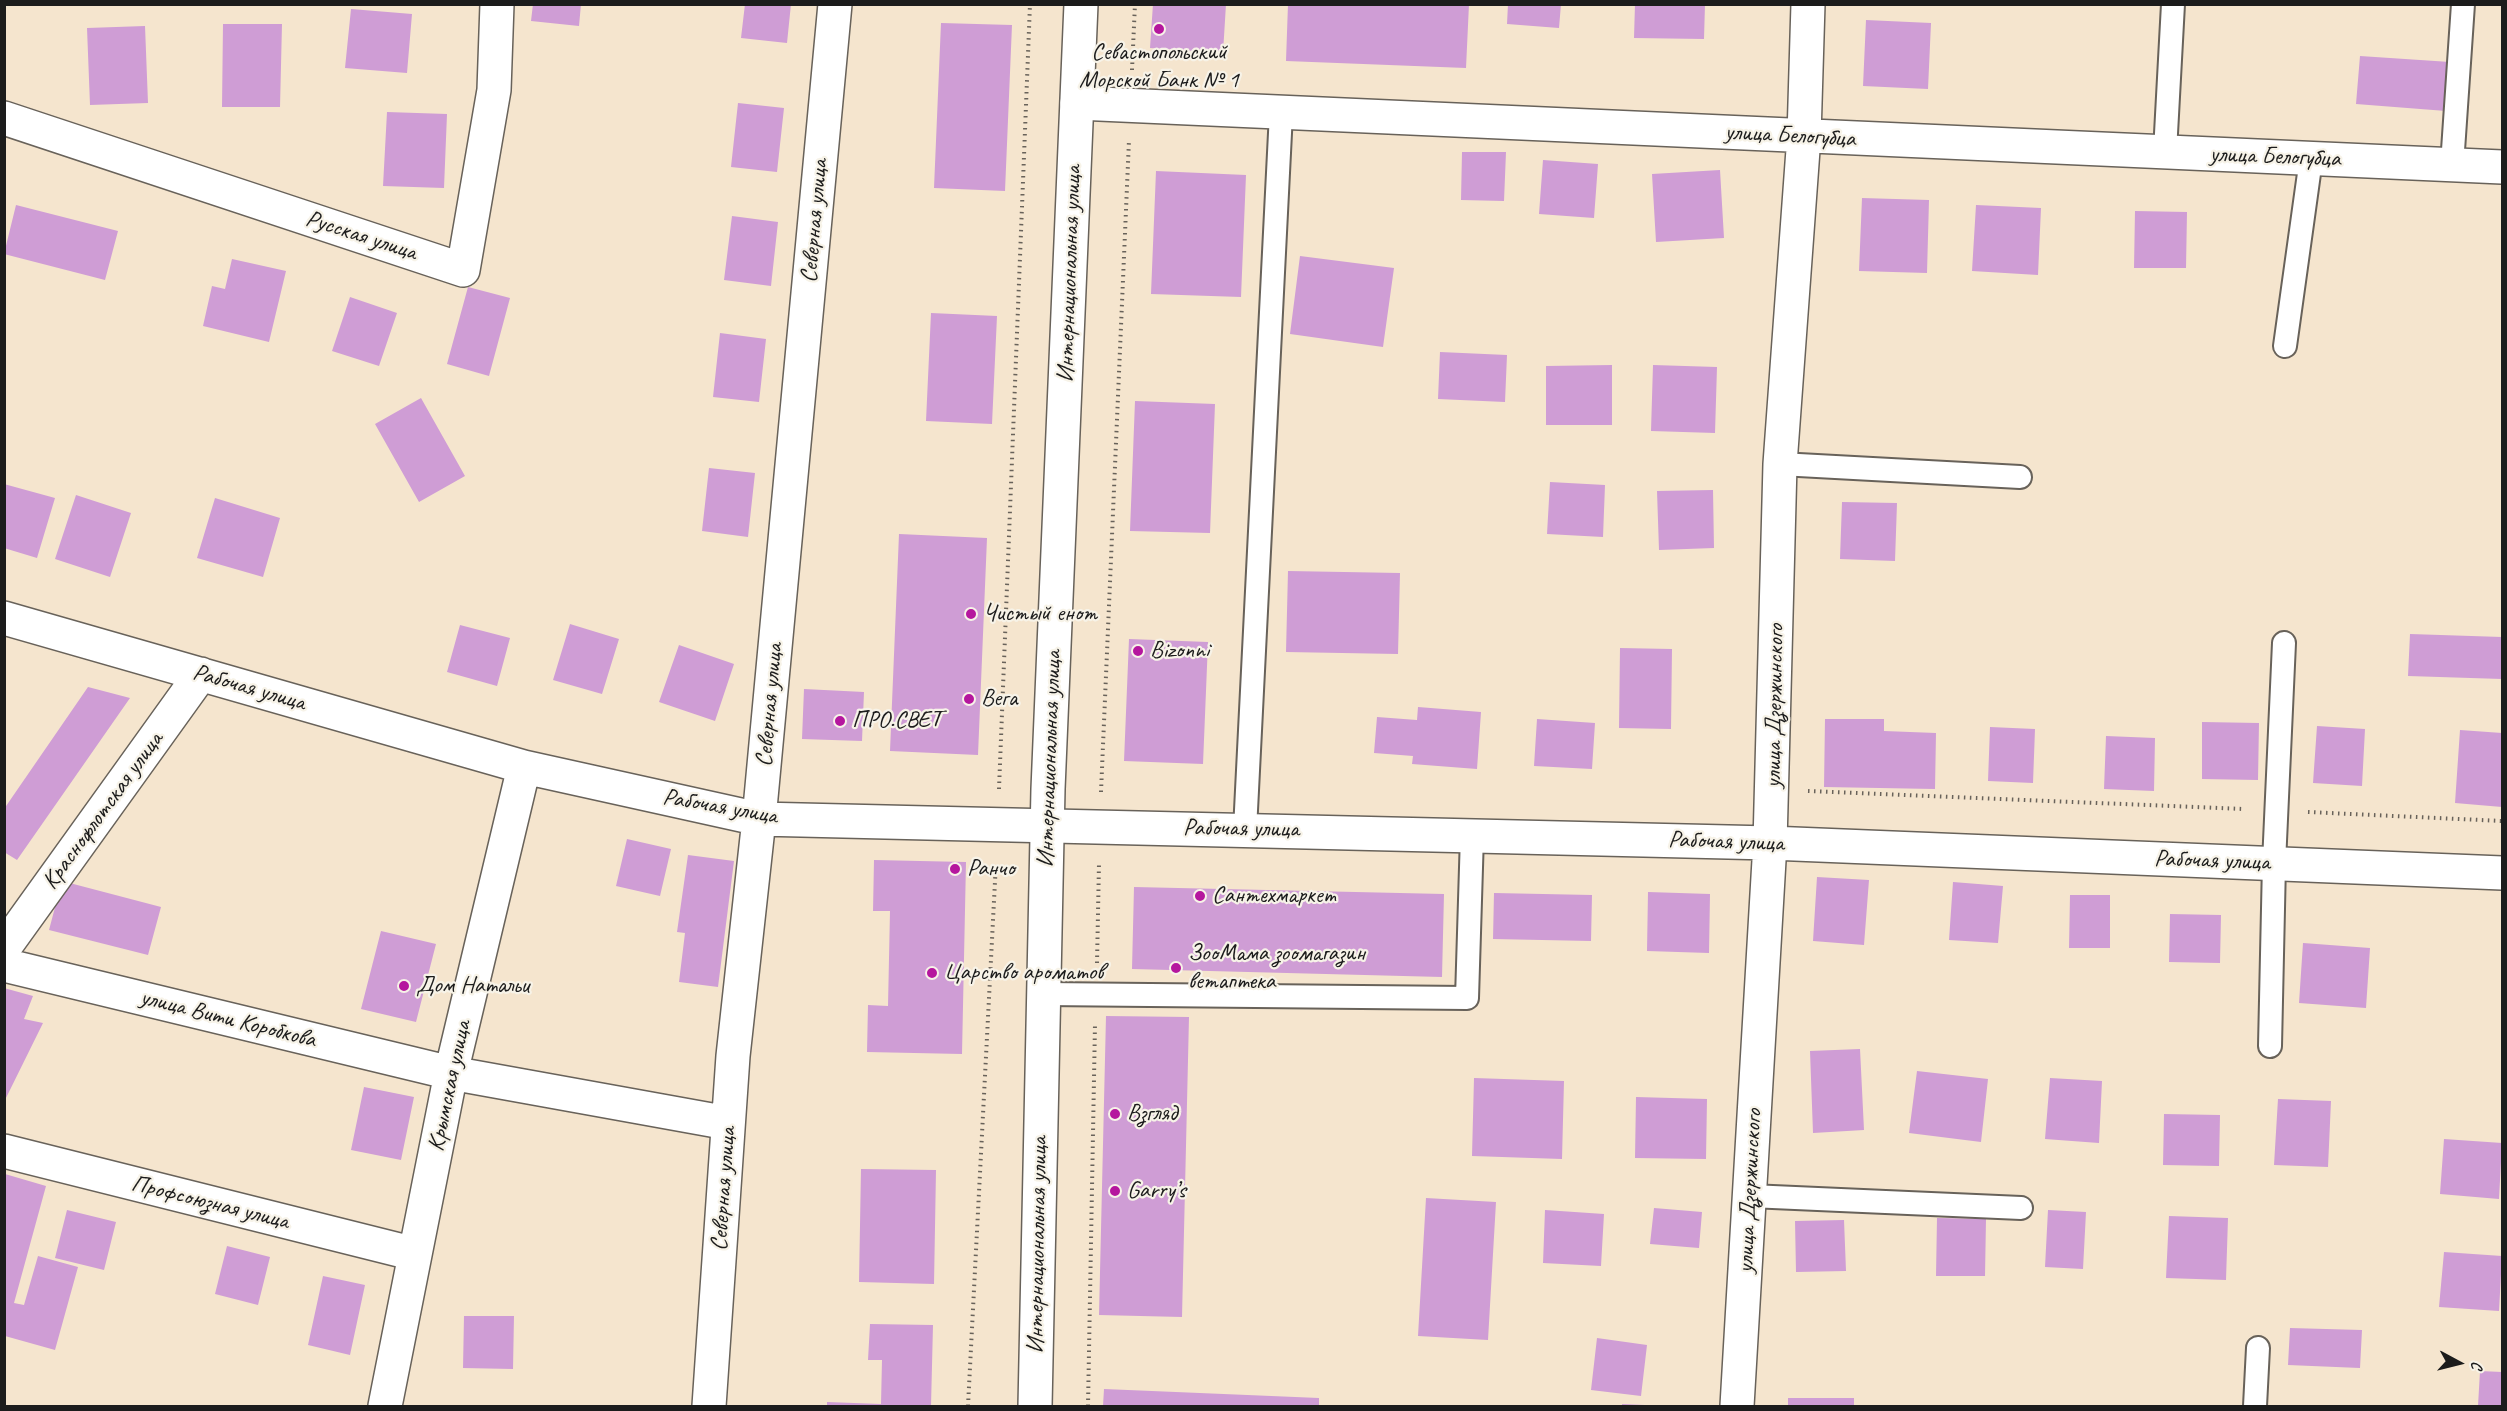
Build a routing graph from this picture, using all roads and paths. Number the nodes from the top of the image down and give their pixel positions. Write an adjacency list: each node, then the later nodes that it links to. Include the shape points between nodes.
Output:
1 (497, 4): 12 (street, Русская улица, via 494,90 462,270)
2 (835, 4): 27 (street, Северная улица)
3 (1030, 4): 29 (path)
4 (1081, 4): 9 (street, Интернациональная улица)
5 (1135, 4): 10 (path)
6 (1808, 4): 13 (street, улица Дзержинского)
7 (2173, 4): 14 (lane)
8 (2463, 4): 16 (lane)
9 (1077, 103): 10 (street, улица Белогубца); 30 (street, Интернациональная улица)
10 (1130, 106): 11 (street, улица Белогубца); 31 (path)
11 (1281, 113): 13 (street, улица Белогубца); 32 (lane)
12 (4, 118)
13 (1804, 136): 14 (street, улица Белогубца); 19 (street, улица Дзержинского)
14 (2165, 152): 15 (street, улица Белогубца)
15 (2311, 159): 16 (street, улица Белогубца); 18 (lane)
16 (2452, 165): 17 (street, улица Белогубца)
17 (2502, 167)
18 (2285, 346)
19 (1780, 465): 20 (lane); 25 (street, улица Дзержинского)
20 (2020, 477)
21 (4, 618): 23 (street, Рабочая улица)
22 (2284, 644): 26 (lane)
23 (201, 674): 24 (street, Рабочая улица); 37 (street, Краснофлотская улица)
24 (524, 767): 27 (street, Рабочая улица); 42 (street, Крымская улица)
25 (1773, 789): 26 (path); 34 (street, улица Дзержинского)
26 (2276, 810): 28 (path); 35 (lane)
27 (759, 819): 29 (street, Рабочая улица); 43 (street, Северная улица)
28 (2502, 821)
29 (997, 823): 30 (street, Рабочая улица); 51 (path)
30 (1047, 824): 31 (street, Рабочая улица); 39 (street, Интернациональная улица)
31 (1100, 826): 32 (street, Рабочая улица); 40 (path)
32 (1245, 830): 33 (street, Рабочая улица)
33 (1472, 835): 34 (street, Рабочая улица); 40 (lane, via 1467,998)
34 (1770, 843): 35 (street, Рабочая улица); 45 (street, улица Дзержинского)
35 (2274, 864): 36 (street, Рабочая улица); 41 (lane)
36 (2502, 873)
37 (4, 948)
38 (4, 965): 42 (street, улица Вити Коробкова)
39 (1044, 994): 40 (lane); 52 (street, Интернациональная улица)
40 (1096, 995): 53 (path)
41 (2270, 1046)
42 (451, 1073): 43 (street, улица Вити Коробкова); 47 (street, Крымская улица)
43 (728, 1123): 50 (street, Северная улица)
44 (4, 1151): 47 (street, Профсоюзная улица)
45 (1750, 1196): 46 (lane); 54 (street, улица Дзержинского)
46 (2021, 1208)
47 (415, 1254): 49 (street, Крымская улица)
48 (2258, 1348): 55 (lane)
49 (385, 1407)
50 (709, 1407)
51 (968, 1407)
52 (1035, 1407)
53 (1088, 1407)
54 (1737, 1407)
55 (2255, 1407)

